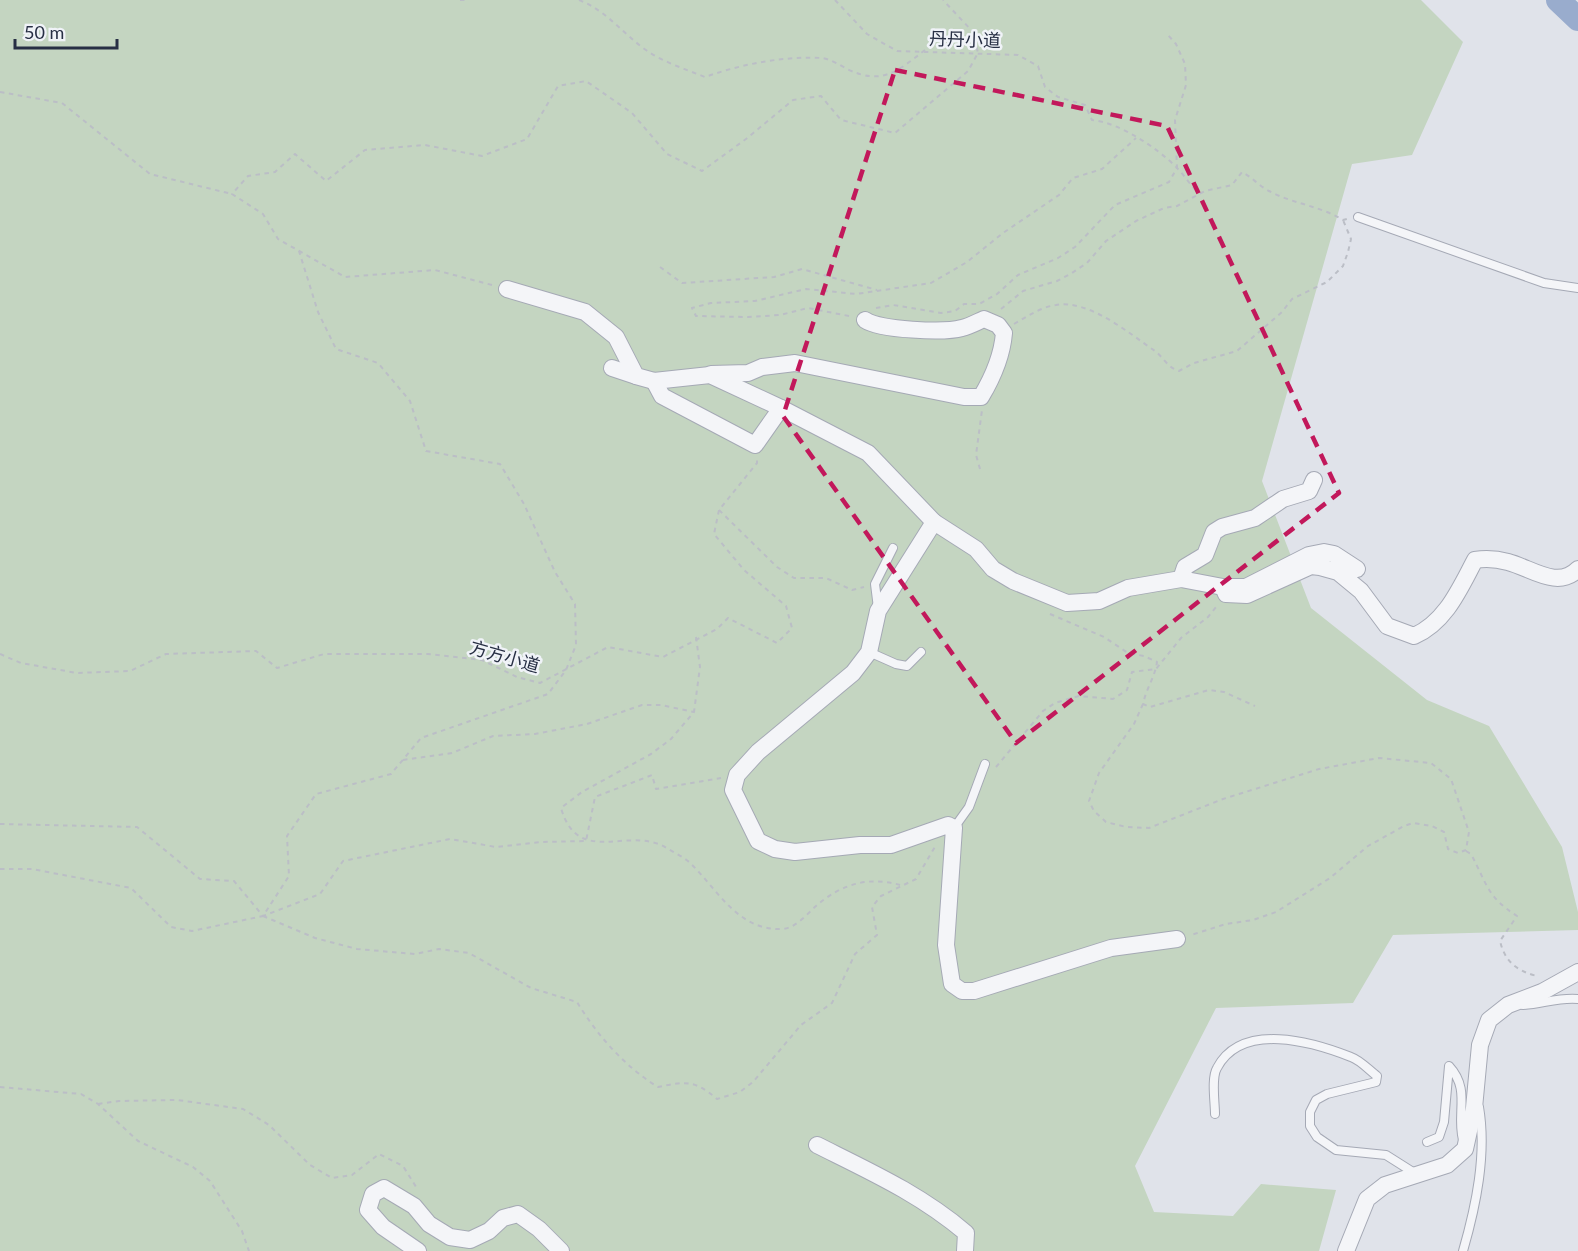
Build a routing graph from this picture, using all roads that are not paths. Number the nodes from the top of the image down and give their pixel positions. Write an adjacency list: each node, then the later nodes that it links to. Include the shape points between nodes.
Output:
1 (1358, 218): 2 (lane, via 1544,283)
2 (1578, 288)
3 (507, 289): 7 (street, via 585,312 616,337)
4 (865, 320): 6 (street, via 887,328 960,329 984,319 998,325 1004,333 998,363 981,397 964,397 795,363 748,373)
5 (612, 368): 7 (street)
6 (710, 375): 8 (street); 9 (street)
7 (636, 376): 8 (street)
8 (654, 381): 9 (street, via 662,396 755,445)
9 (781, 408): 11 (street, via 868,453)
10 (1314, 480): 15 (street, via 1309,491 1283,499 1255,518 1214,532 1205,555 1185,567)
11 (934, 522): 15 (street, via 976,549 993,569 1067,603 1099,601 1128,588); 17 (street)
12 (893, 548): 17 (lane, via 875,584)
13 (1357, 568): 16 (street, via 1324,552 1309,555 1246,587)
14 (1578, 569): 16 (street, via 1571,577 1555,579 1509,562 1475,560 1449,607 1432,625 1414,636 1387,626 1361,591 1338,572 1320,567 1311,566 1247,595)
15 (1181, 579): 16 (street)
16 (1225, 591)
17 (878, 611): 18 (street)
18 (870, 651): 19 (lane, via 908,666); 21 (street, via 853,673 758,752 737,775 733,790 758,841 775,849 795,852 891,845)
19 (921, 652)
20 (985, 764): 21 (lane, via 969,807)
21 (951, 826): 22 (street, via 946,945 952,984 962,991 974,991 1111,948)
22 (1177, 939)
23 (1578, 972): 25 (street)
24 (1578, 999): 25 (lane, via 1563,997 1540,1004)
25 (1508, 1005): 26 (street, via 1489,1020 1480,1045)
26 (1476, 1091): 30 (street); 36 (lane, via 1483,1131 1474,1215)
27 (1215, 1114): 31 (lane, via 1216,1069 1230,1053 1251,1041 1277,1037 1354,1058 1377,1076 1376,1082 1316,1100 1310,1112 1310,1126 1317,1137 1336,1150 1386,1155)
28 (1427, 1142): 30 (lane, via 1439,1137 1444,1122 1449,1066 1459,1076 1462,1088 1459,1124)
29 (817, 1145): 34 (street, via 910,1191 944,1214 966,1233)
30 (1465, 1149): 31 (street, via 1447,1164)
31 (1416, 1174): 35 (street, via 1385,1185 1367,1199)
32 (418, 1251): 33 (street, via 383,1227 368,1210 373,1194 384,1188 414,1206 429,1224 450,1237 470,1240 489,1231 503,1218 518,1214)
33 (561, 1251)
34 (965, 1251)
35 (1346, 1251)
36 (1463, 1251)

